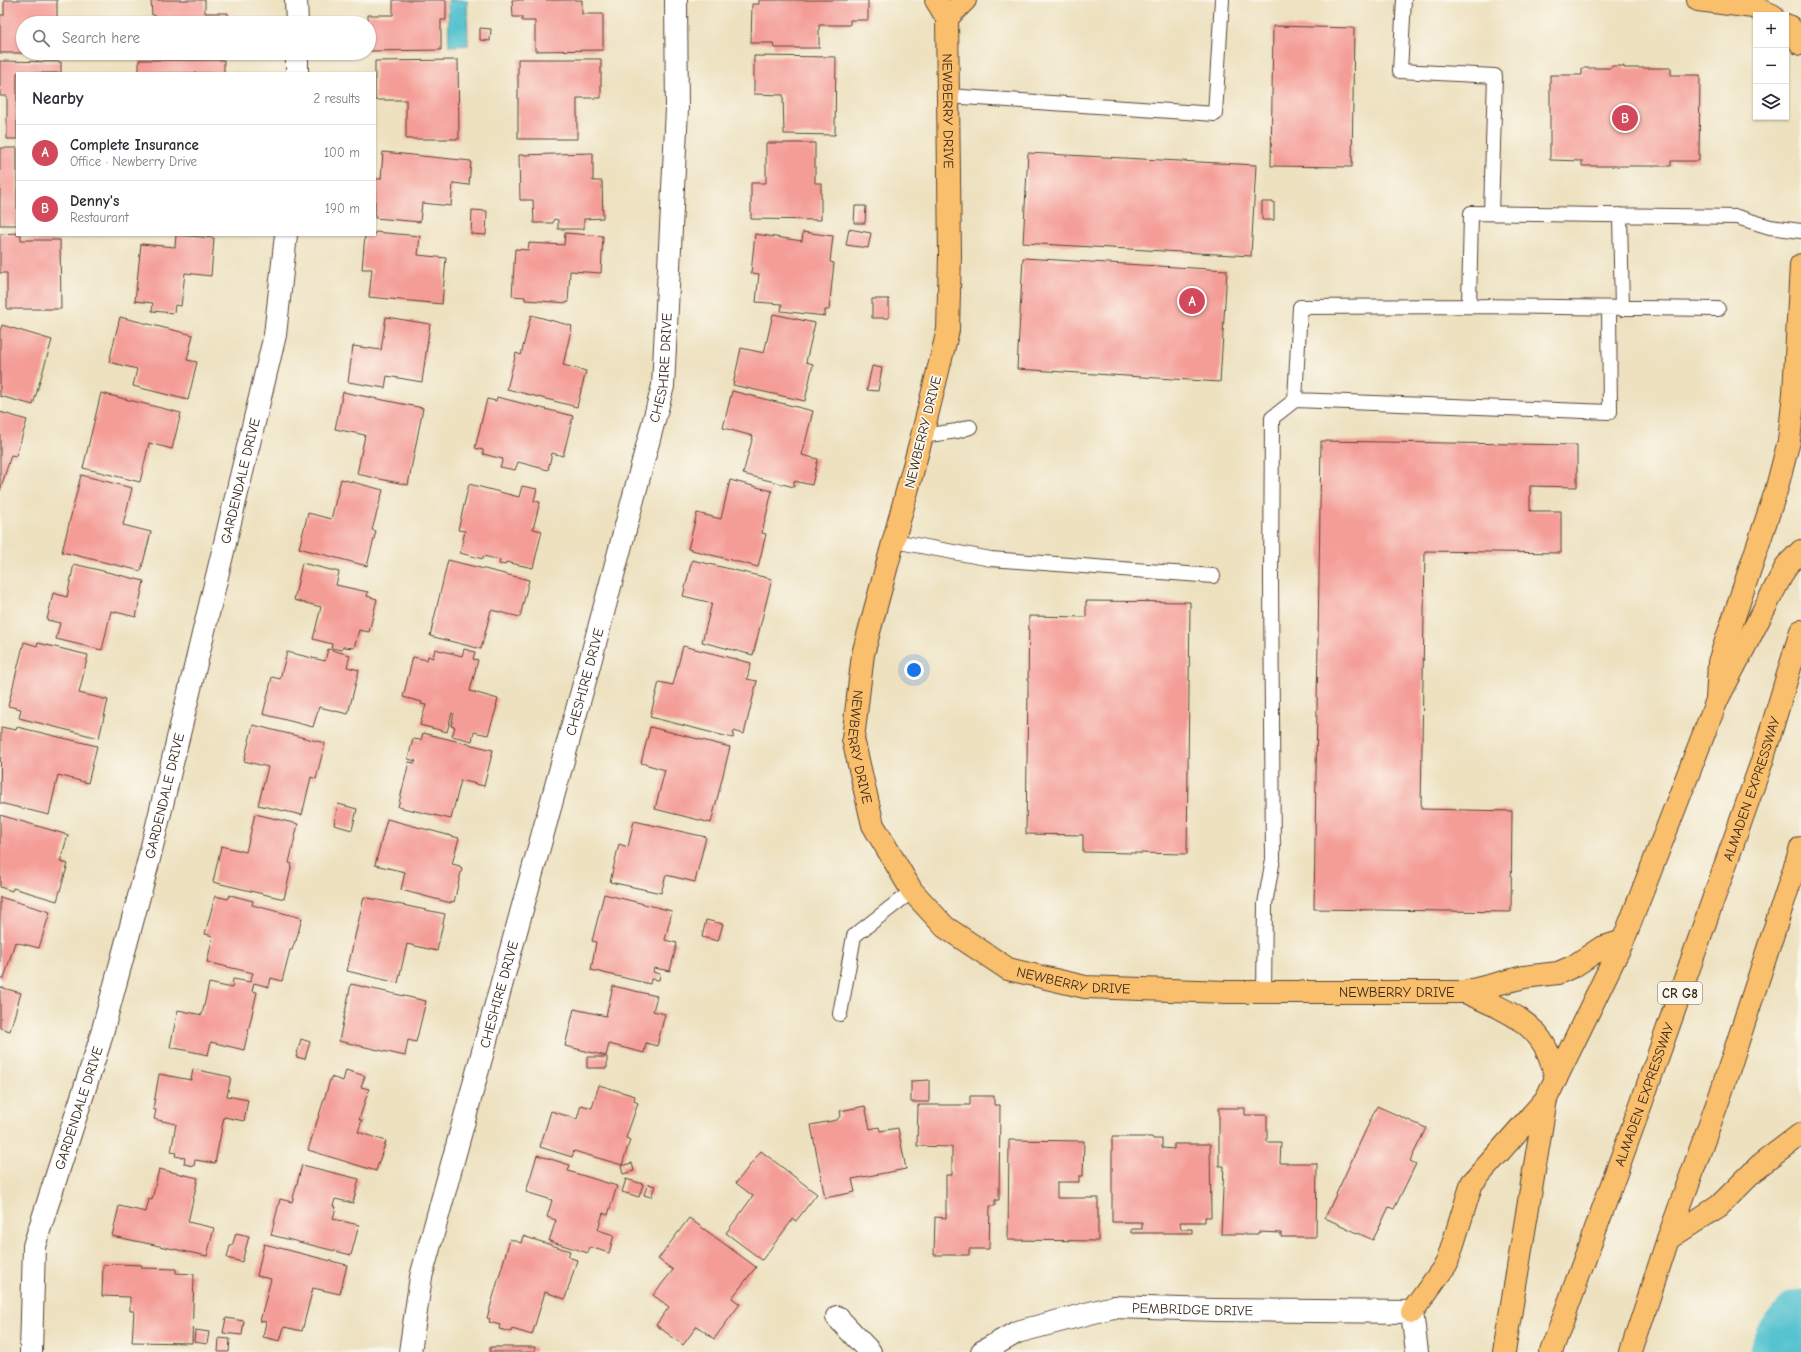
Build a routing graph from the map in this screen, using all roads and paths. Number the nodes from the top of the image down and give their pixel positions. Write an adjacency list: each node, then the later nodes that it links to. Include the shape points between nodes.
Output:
1 (296, 0): 9 (street)
2 (676, 0): 45 (street, CHESHIRE DRIVE, via 677,109 663,386 421,1276)
3 (936, 0): 10 (main road)
4 (964, 0): 10 (main road)
5 (1222, 0): 15 (lane, via 1215,114)
6 (1404, 0): 16 (lane, via 1400,71 1495,76)
7 (1698, 0): 8 (main road, via 1753,7)
8 (1765, 12)
9 (297, 16)
10 (947, 18): 15 (main road, NEWBERRY DRIVE)
11 (1789, 26): 12 (main road)
12 (1801, 44)
13 (297, 60): 14 (street)
14 (297, 72)
15 (948, 96): 26 (main road, NEWBERRY DRIVE, via 948,330)
16 (1491, 213): 17 (lane); 21 (lane, via 1471,213)
17 (1620, 215): 18 (lane, via 1737,217 1770,227); 22 (lane)
18 (1801, 231)
19 (286, 236): 44 (street, GARDENDALE DRIVE, via 275,335 148,863 99,1044 34,1246)
20 (1801, 265): 31 (main road, via 1789,441 1776,491 1719,662)
21 (1469, 306): 22 (lane); 24 (lane, via 1300,307)
22 (1616, 308): 23 (lane); 24 (lane, via 1610,412)
23 (1718, 309)
24 (1295, 400): 35 (lane, via 1272,418 1273,859 1265,904)
25 (970, 427): 26 (lane)
26 (922, 436): 27 (main road, NEWBERRY DRIVE)
27 (894, 541): 29 (lane, via 992,559); 33 (main road, NEWBERRY DRIVE, via 863,654 853,739 872,825)
28 (1801, 551): 31 (main road, via 1787,565)
29 (1213, 576)
30 (1801, 631): 50 (main road, ALMADEN EXPRESSWAY / CR G8, via 1762,761)
31 (1717, 700): 34 (main road)
32 (1801, 848): 41 (main road, via 1721,1093)
33 (912, 891): 35 (main road, NEWBERRY DRIVE, via 945,927 1008,969 1085,987); 37 (lane, via 854,936)
34 (1623, 941): 36 (main road, via 1601,948 1558,973 1524,977); 38 (main road)
35 (1264, 992): 36 (main road, NEWBERRY DRIVE)
36 (1466, 992): 38 (main road, via 1517,1016 1532,1028 1549,1055)
37 (840, 1014)
38 (1556, 1079): 39 (main road)
39 (1546, 1099): 42 (main road, via 1472,1183 1447,1263); 49 (main road)
40 (1801, 1134): 41 (main road, via 1759,1166 1719,1206)
41 (1668, 1239): 51 (main road)
42 (1412, 1312): 47 (street, PEMBRIDGE DRIVE, via 1113,1307 1017,1332); 48 (street)
43 (837, 1317): 46 (street)
44 (31, 1352)
45 (410, 1352)
46 (870, 1352)
47 (982, 1352)
48 (1417, 1352)
49 (1504, 1352)
50 (1551, 1352)
51 (1631, 1352)

